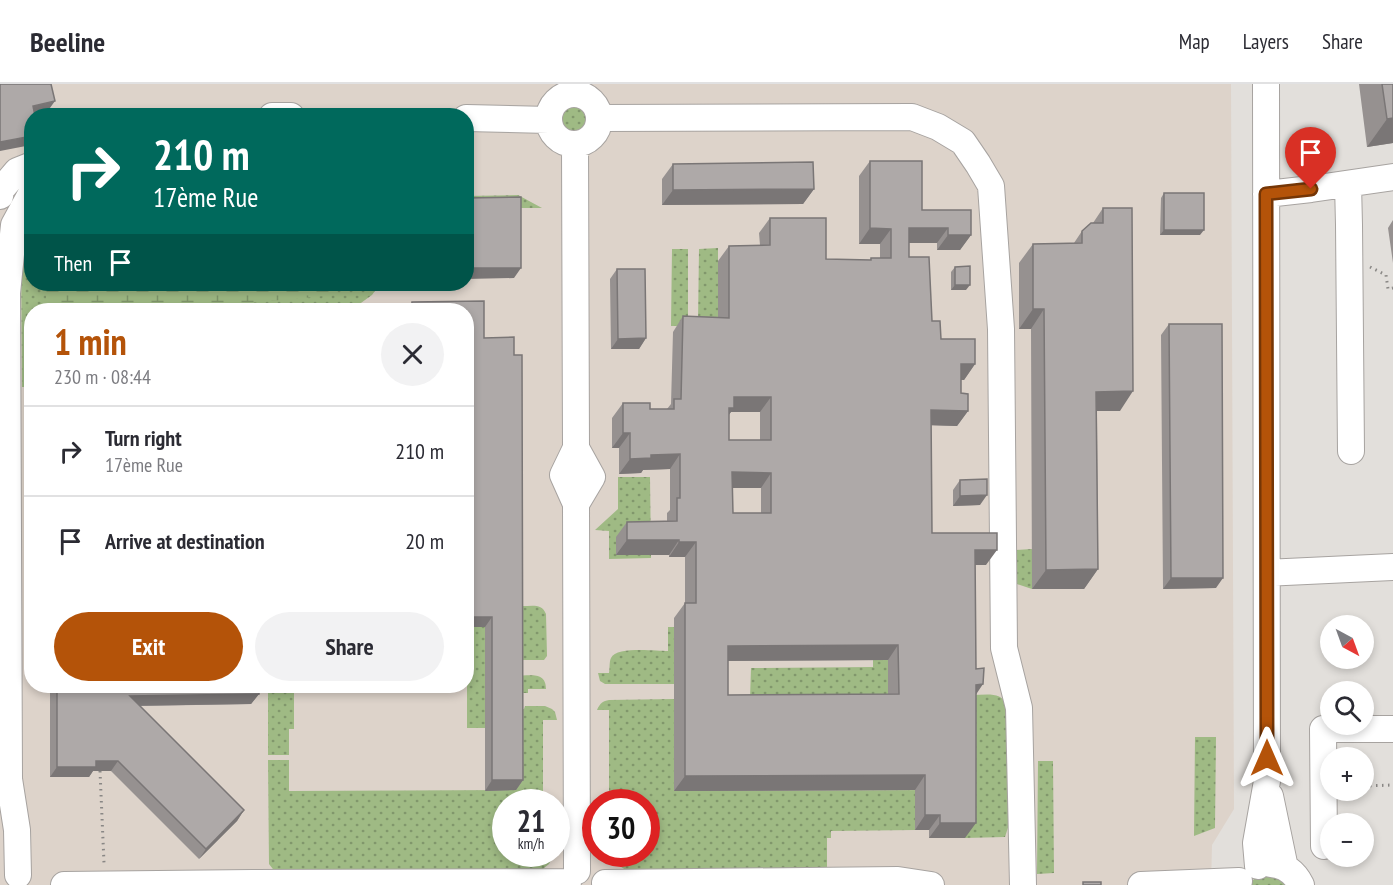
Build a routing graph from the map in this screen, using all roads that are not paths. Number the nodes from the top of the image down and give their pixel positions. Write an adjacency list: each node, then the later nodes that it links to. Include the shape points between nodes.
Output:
1 (1266, 84): 9 (street)
2 (474, 118): 4 (street)
3 (600, 118): 4 (street, via 589,98 573,93 553,105); 5 (street, via 589,139); 27 (street, via 912,117 963,142 991,186 1001,329 1004,648 1019,708)
4 (549, 120): 5 (street, via 560,139)
5 (574, 144): 22 (street, via 576,448 563,476 576,504)
6 (24, 168): 10 (street, via 17,171)
7 (1393, 177): 8 (street)
8 (1348, 184): 9 (street); 13 (street)
9 (1266, 194): 15 (street)
10 (0, 196)
11 (24, 207): 12 (street, via 14,225)
12 (3, 284): 21 (street, via 9,778 17,830)
13 (1351, 451)
14 (1393, 567): 15 (street)
15 (1267, 573): 17 (street)
16 (1393, 729): 18 (street, via 1323,729)
17 (1267, 781): 19 (street); 20 (street, via 1256,843)
18 (1324, 813)
19 (1293, 876): 20 (street, via 1267,864)
20 (1244, 877): 29 (street)
21 (13, 879)
22 (571, 879): 23 (street); 24 (street, via 582,868 599,873)
23 (105, 884): 25 (street)
24 (605, 884): 26 (street, via 898,880)
25 (64, 885)
26 (931, 885)
27 (1023, 885)
28 (1141, 885): 29 (street)
29 (1152, 885)

